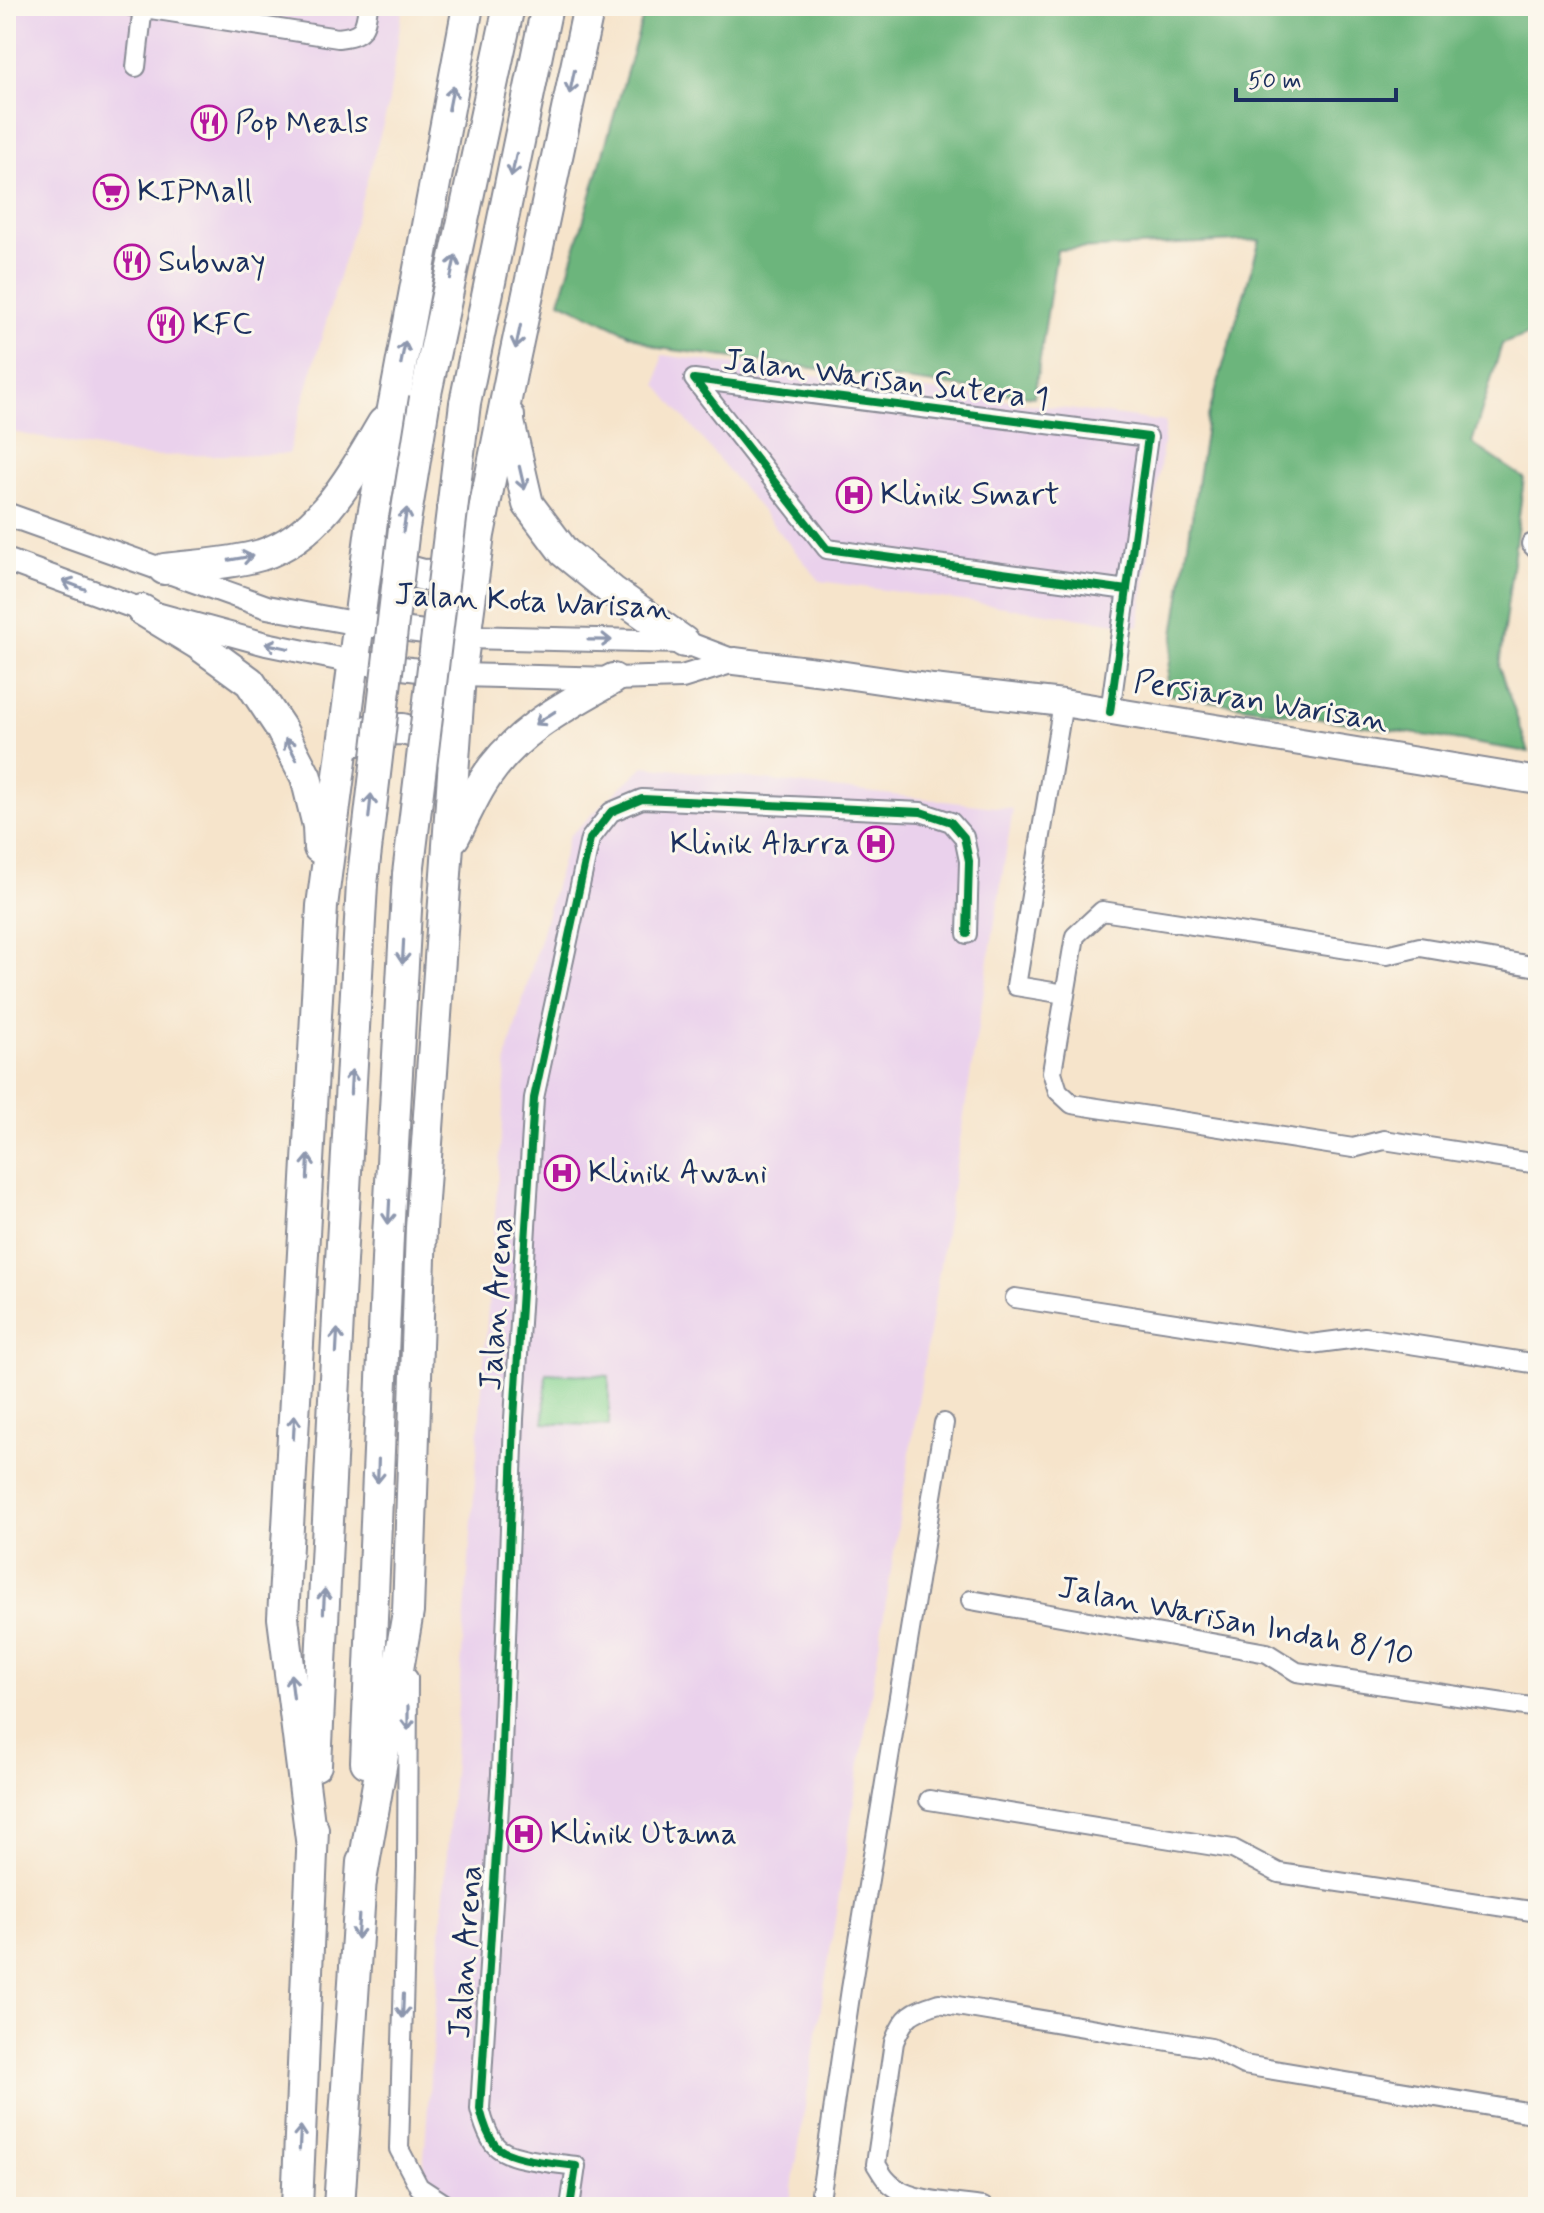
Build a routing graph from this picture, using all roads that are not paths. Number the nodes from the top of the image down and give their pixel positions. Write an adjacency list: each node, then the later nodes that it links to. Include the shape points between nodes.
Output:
1 (368, 6): 6 (street, via 365,26 355,36 338,38)
2 (468, 6): 9 (highway, one-way to 2)
3 (509, 6): 42 (highway, one-way to 3, bridge, via 362,884 404,528 425,398)
4 (547, 6): 43 (highway, one-way to 43, bridge, via 465,403 408,874)
5 (589, 6): 8 (highway, one-way to 8)
6 (139, 7): 7 (street)
7 (136, 67)
8 (511, 374): 12 (highway); 19 (highway, one-way to 19, via 509,422 528,504 564,552)
9 (394, 403): 11 (highway); 14 (highway, one-way to 9, via 262,555 301,532 357,468)
10 (6, 514): 14 (street, Jalan Kota Warisan)
11 (372, 521): 12 (highway, via 394,567 423,575 452,574); 17 (highway)
12 (479, 535): 18 (highway)
13 (6, 560): 16 (street, one-way to 13)
14 (164, 569): 17 (street, Jalan Kota Warisan, via 267,607)
15 (1127, 590): 15 (street, Jalan Warisan Sutera 1, via 827,549 694,379 1148,437); 25 (street, Jalan Warisan Sutera 1)
16 (142, 610): 21 (street, one-way to 16); 30 (highway, one-way to 16, via 318,826 306,777 280,727 250,682)
17 (359, 624): 18 (street, Jalan Kota Warisan); 21 (highway)
18 (466, 637): 19 (street, Jalan Kota Warisan, one-way to 19); 22 (highway)
19 (684, 642): 20 (street, Jalan Kota Warisan)
20 (734, 661): 23 (street, via 682,677); 24 (main road, Persiaran Warisan)
21 (353, 662): 22 (street); 26 (highway)
22 (460, 675): 23 (street); 28 (highway)
23 (613, 679): 29 (highway, one-way to 29, via 528,729 484,781)
24 (1063, 703): 25 (main road, Persiaran Warisan); 33 (street, via 1016,986)
25 (1110, 712): 27 (main road, Persiaran Warisan)
26 (338, 780): 28 (highway, via 350,748 370,730 403,729 433,738 445,754); 30 (highway)
27 (1538, 781)
28 (452, 789): 29 (highway)
29 (450, 843): 39 (highway, via 421,1228)
30 (322, 906): 42 (highway, one-way to 30, via 283,1618)
31 (967, 934): 49 (street, Jalan Arena, via 969,861 964,837 951,822 921,812 642,799 611,812 590,839 534,1098 480,2109 496,2147 510,2155 576,2166)
32 (1538, 967): 33 (street, via 1420,947 1387,955 1102,911 1075,936)
33 (1065, 994): 34 (street, via 1052,1072 1058,1091 1072,1104 1353,1148 1384,1140)
34 (1538, 1164)
35 (1015, 1298): 36 (street, via 1311,1344 1365,1337)
36 (1538, 1364)
37 (944, 1423): 50 (street)
38 (971, 1600): 40 (street, Jalan Warisan Indah 8/10, via 1267,1653 1297,1672)
39 (408, 1612): 43 (highway); 48 (street, one-way to 48, via 399,2149 419,2187)
40 (1538, 1708)
41 (929, 1800): 44 (street, via 1233,1849 1279,1873)
42 (312, 1847): 46 (highway, one-way to 42)
43 (361, 1881): 47 (highway, one-way to 47)
44 (1538, 1912)
45 (1538, 2114): 51 (street, via 1244,2065 1211,2048 939,2003 914,2011 899,2028 876,2164 898,2190)
46 (297, 2207)
47 (339, 2207)
48 (448, 2207)
49 (570, 2207)
50 (819, 2207)
51 (983, 2207)

